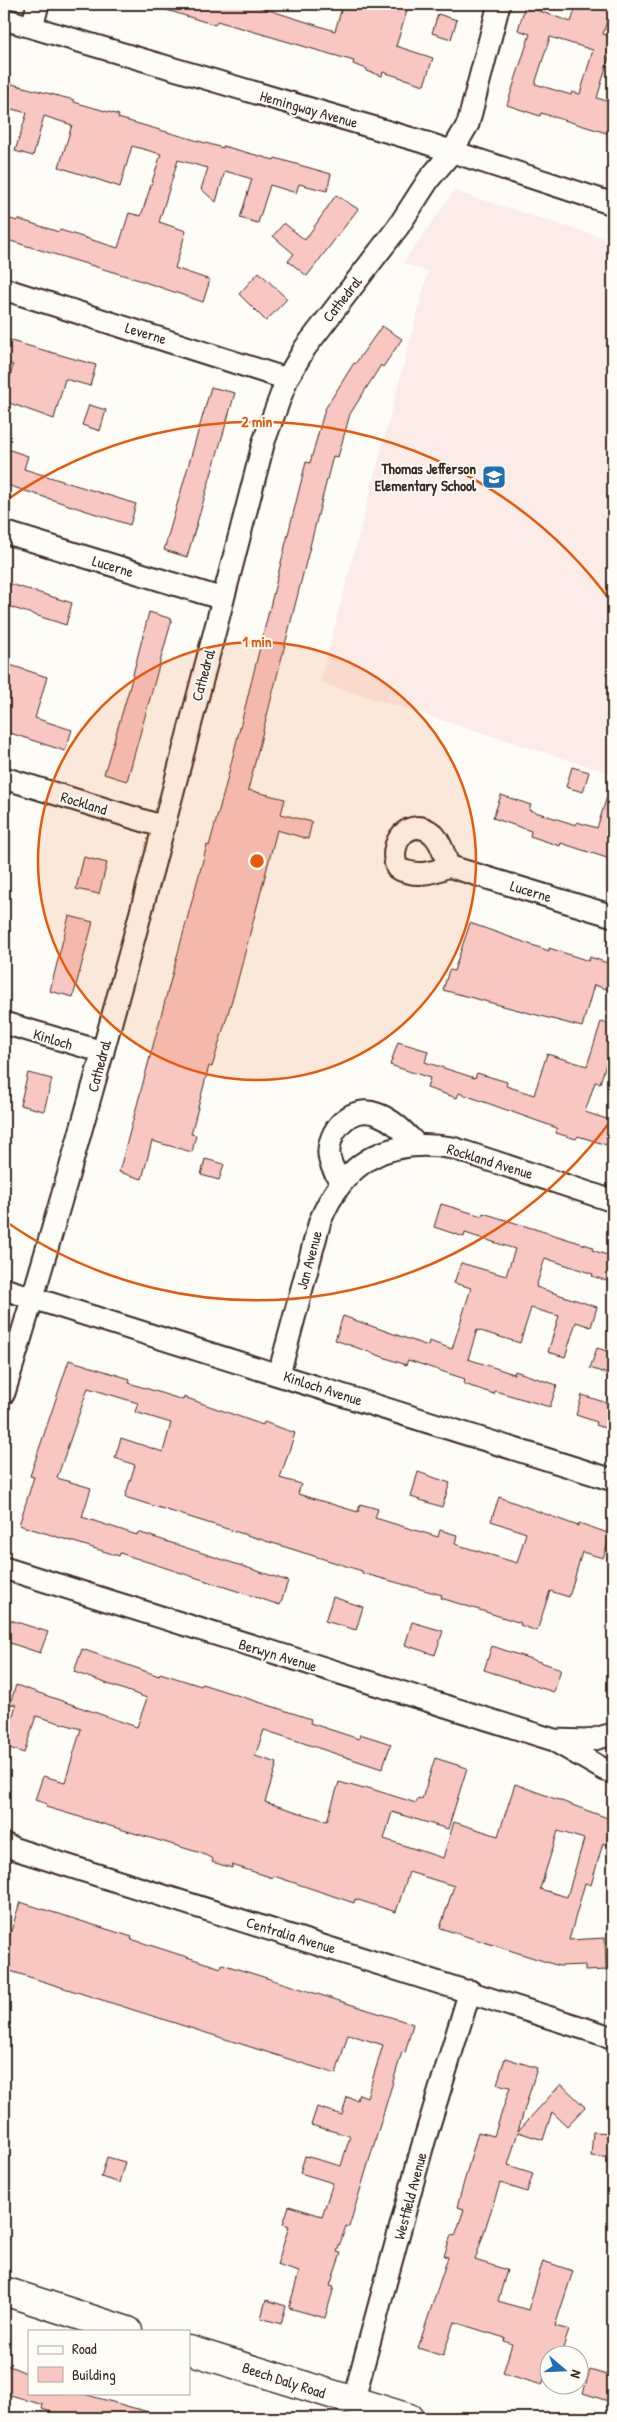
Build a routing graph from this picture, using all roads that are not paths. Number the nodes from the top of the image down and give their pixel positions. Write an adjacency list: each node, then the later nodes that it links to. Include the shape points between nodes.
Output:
1 (38, 4): 4 (street)
2 (499, 4): 5 (street, Cathedral, via 468,124)
3 (4, 19): 4 (street, Hemingway Avenue)
4 (32, 27): 5 (street, Hemingway Avenue)
5 (451, 152): 6 (street, Hemingway Avenue); 8 (street, Cathedral, via 305,348)
6 (613, 204)
7 (4, 289): 8 (street, Leverne)
8 (287, 379): 10 (street, Cathedral, via 264,441)
9 (4, 532): 10 (street, Lucerne)
10 (223, 599): 12 (street, Cathedral)
11 (4, 778): 12 (street, Rockland)
12 (164, 827): 16 (street, Cathedral)
13 (448, 866): 14 (street, Lucerne)
14 (613, 916)
15 (4, 1024): 16 (street, Kinloch)
16 (103, 1052): 22 (street, Cathedral)
17 (417, 1145): 18 (street, Rockland Avenue, via 391,1149); 19 (street, via 397,1125 376,1114 353,1114 342,1121 329,1150 331,1165); 20 (street, Rockland Avenue, via 453,1148)
18 (366, 1161): 19 (street, Jan Avenue)
19 (341, 1182): 23 (street, Jan Avenue, via 320,1221)
20 (613, 1201)
21 (4, 1289): 22 (street, Kinloch Avenue)
22 (33, 1298): 23 (street, Kinloch Avenue); 24 (street, Cathedral)
23 (279, 1374): 25 (street, Kinloch Avenue)
24 (4, 1393)
25 (613, 1480)
26 (4, 1568): 28 (street, Berwyn Avenue)
27 (613, 1734): 28 (street, Berwyn Avenue, via 587,1741)
28 (554, 1740): 29 (street, Berwyn Avenue, via 605,1770)
29 (613, 1771)
30 (4, 1844): 31 (street, Centralia Avenue)
31 (470, 1991): 32 (street, Centralia Avenue); 36 (street, Westfield Avenue, via 422,2148)
32 (608, 2036)
33 (4, 2291): 34 (main road)
34 (125, 2330)
35 (190, 2350): 36 (main road, Beech Daly Road)
36 (353, 2402): 37 (main road, Beech Daly Road)
37 (409, 2418)

